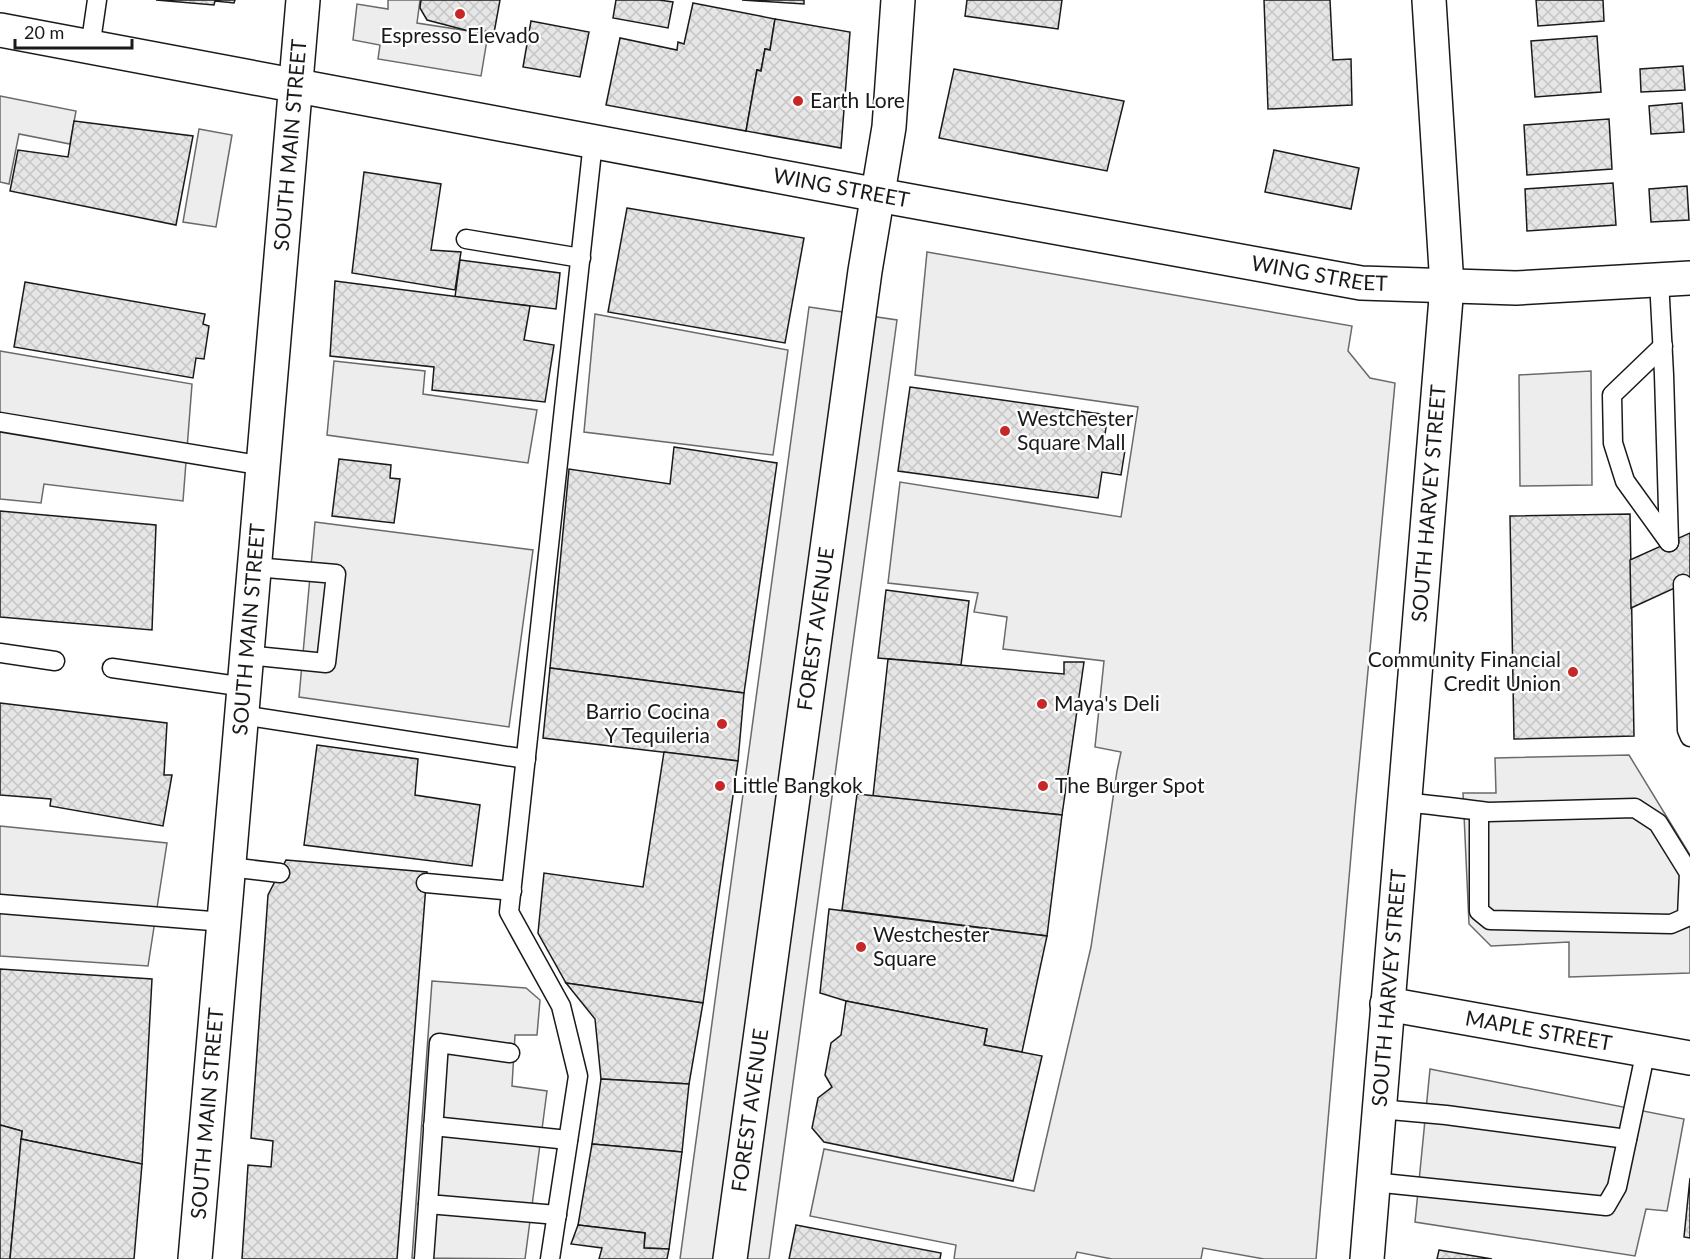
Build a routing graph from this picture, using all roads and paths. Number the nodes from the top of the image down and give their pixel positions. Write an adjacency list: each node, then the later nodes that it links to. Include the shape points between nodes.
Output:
1 (97, 0): 6 (lane)
2 (303, 0): 7 (street, SOUTH MAIN STREET)
3 (898, 0): 9 (street, FOREST AVENUE, via 890,127)
4 (1429, 0): 13 (street, SOUTH HARVEY STREET)
5 (1, 37): 6 (street, WING STREET)
6 (90, 48): 7 (street, WING STREET)
7 (296, 86): 8 (street, WING STREET); 16 (street, SOUTH MAIN STREET)
8 (593, 142): 9 (street, WING STREET); 11 (lane)
9 (878, 195): 13 (street, WING STREET, via 1361,283); 47 (street, FOREST AVENUE)
10 (466, 239): 11 (lane)
11 (581, 258): 24 (lane)
12 (1674, 279): 13 (street, WING STREET, via 1516,288); 14 (lane)
13 (1447, 286): 25 (street, SOUTH HARVEY STREET)
14 (1663, 345): 14 (lane, via 1669,542 1625,481 1613,443 1612,395)
15 (0, 422): 16 (lane)
16 (264, 466): 17 (street, SOUTH MAIN STREET)
17 (255, 567): 22 (street, SOUTH MAIN STREET); 22 (lane, via 336,574 326,663)
18 (1683, 585): 23 (lane)
19 (0, 653): 20 (lane)
20 (55, 661)
21 (112, 668): 22 (lane)
22 (244, 686): 24 (lane); 27 (street, SOUTH MAIN STREET)
23 (1690, 737)
24 (526, 759): 30 (lane)
25 (1404, 802): 26 (lane); 33 (street, SOUTH HARVEY STREET)
26 (1479, 811): 26 (lane, via 1635,808 1658,823 1689,873 1687,917 1671,924 1490,920 1479,911)
27 (229, 867): 28 (lane); 32 (street, SOUTH MAIN STREET)
28 (280, 873)
29 (426, 883): 30 (lane)
30 (512, 891): 40 (lane, via 509,912 561,1006 578,1076)
31 (0, 904): 32 (lane)
32 (224, 922): 44 (street, SOUTH MAIN STREET)
33 (1387, 1004): 34 (street, MAPLE STREET); 37 (street, SOUTH HARVEY STREET)
34 (1646, 1050): 36 (street, MAPLE STREET); 39 (lane)
35 (510, 1053): 38 (lane, via 439,1043)
36 (1690, 1058)
37 (1379, 1109): 39 (lane, via 1446,1114); 41 (street, SOUTH HARVEY STREET)
38 (433, 1126): 40 (lane); 42 (lane)
39 (1627, 1139): 41 (lane, via 1617,1187 1606,1206)
40 (568, 1140): 43 (lane)
41 (1373, 1182): 48 (street, SOUTH HARVEY STREET)
42 (428, 1204): 43 (lane); 45 (lane)
43 (557, 1215): 46 (lane)
44 (195, 1259)
45 (424, 1259)
46 (550, 1259)
47 (730, 1259)
48 (1367, 1259)

